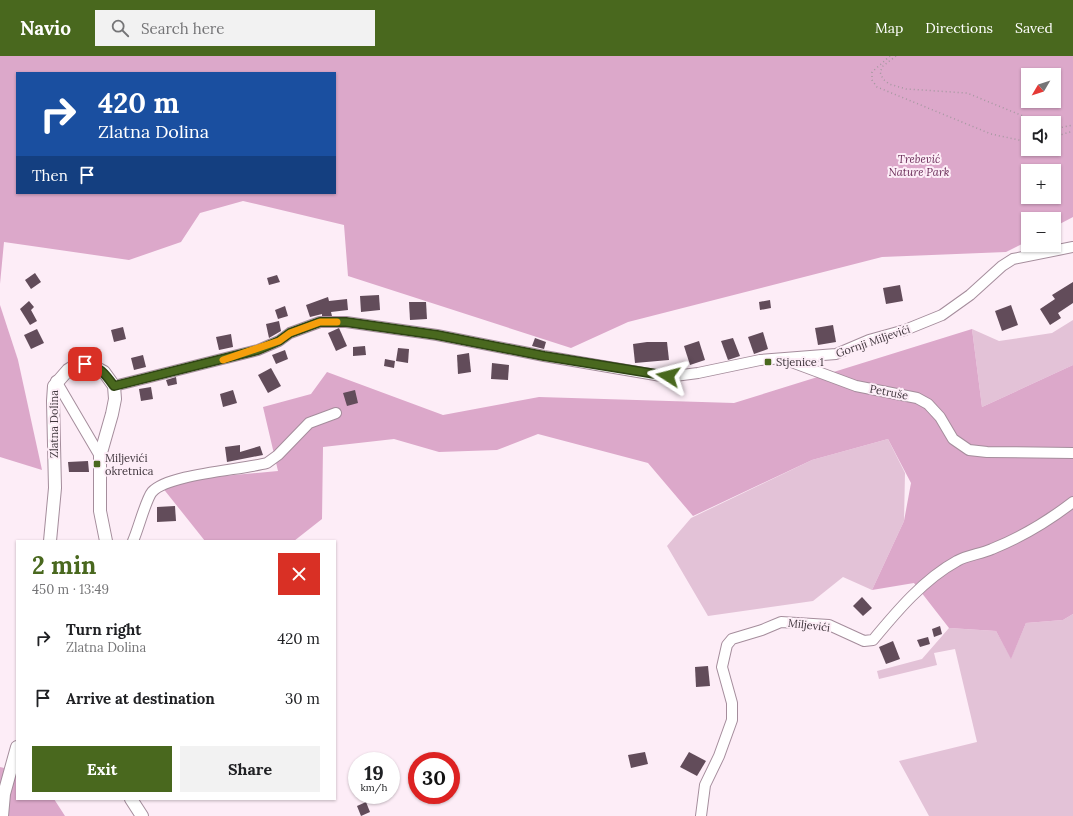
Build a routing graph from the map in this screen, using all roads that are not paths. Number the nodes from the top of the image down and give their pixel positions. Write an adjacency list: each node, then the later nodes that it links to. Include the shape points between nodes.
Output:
1 (1073, 247): 2 (street, Gornji Miljevići, via 1013,259 942,315 905,330 869,340 836,354)
2 (783, 358): 4 (street, Gornji Miljevići, via 668,376 437,335 346,322 320,322 290,333 258,350); 6 (street, Petruše, via 856,386 917,398 928,404 940,417 953,439 969,450)
3 (56, 381): 4 (main road, Zlatna Dolina, via 76,365 85,364 104,372); 7 (street); 9 (main road, Zlatna Dolina, via 52,401 55,488)
4 (114, 386): 7 (main road, via 112,414)
5 (336, 413): 11 (street, via 309,423 267,463 181,478 158,487 151,493)
6 (1073, 453)
7 (100, 456): 10 (main road, via 100,511)
8 (1073, 502): 16 (street, Miljevići, via 1026,534 990,550 958,560 928,582 901,607 873,640 864,641 829,625 787,622 732,639 727,645 722,667 732,703 732,720 705,785)
9 (50, 540)
10 (106, 540)
11 (133, 540)
12 (16, 751): 14 (main road, via 4,794)
13 (132, 800): 15 (main road)
14 (2, 816)
15 (142, 816)
16 (701, 816)

